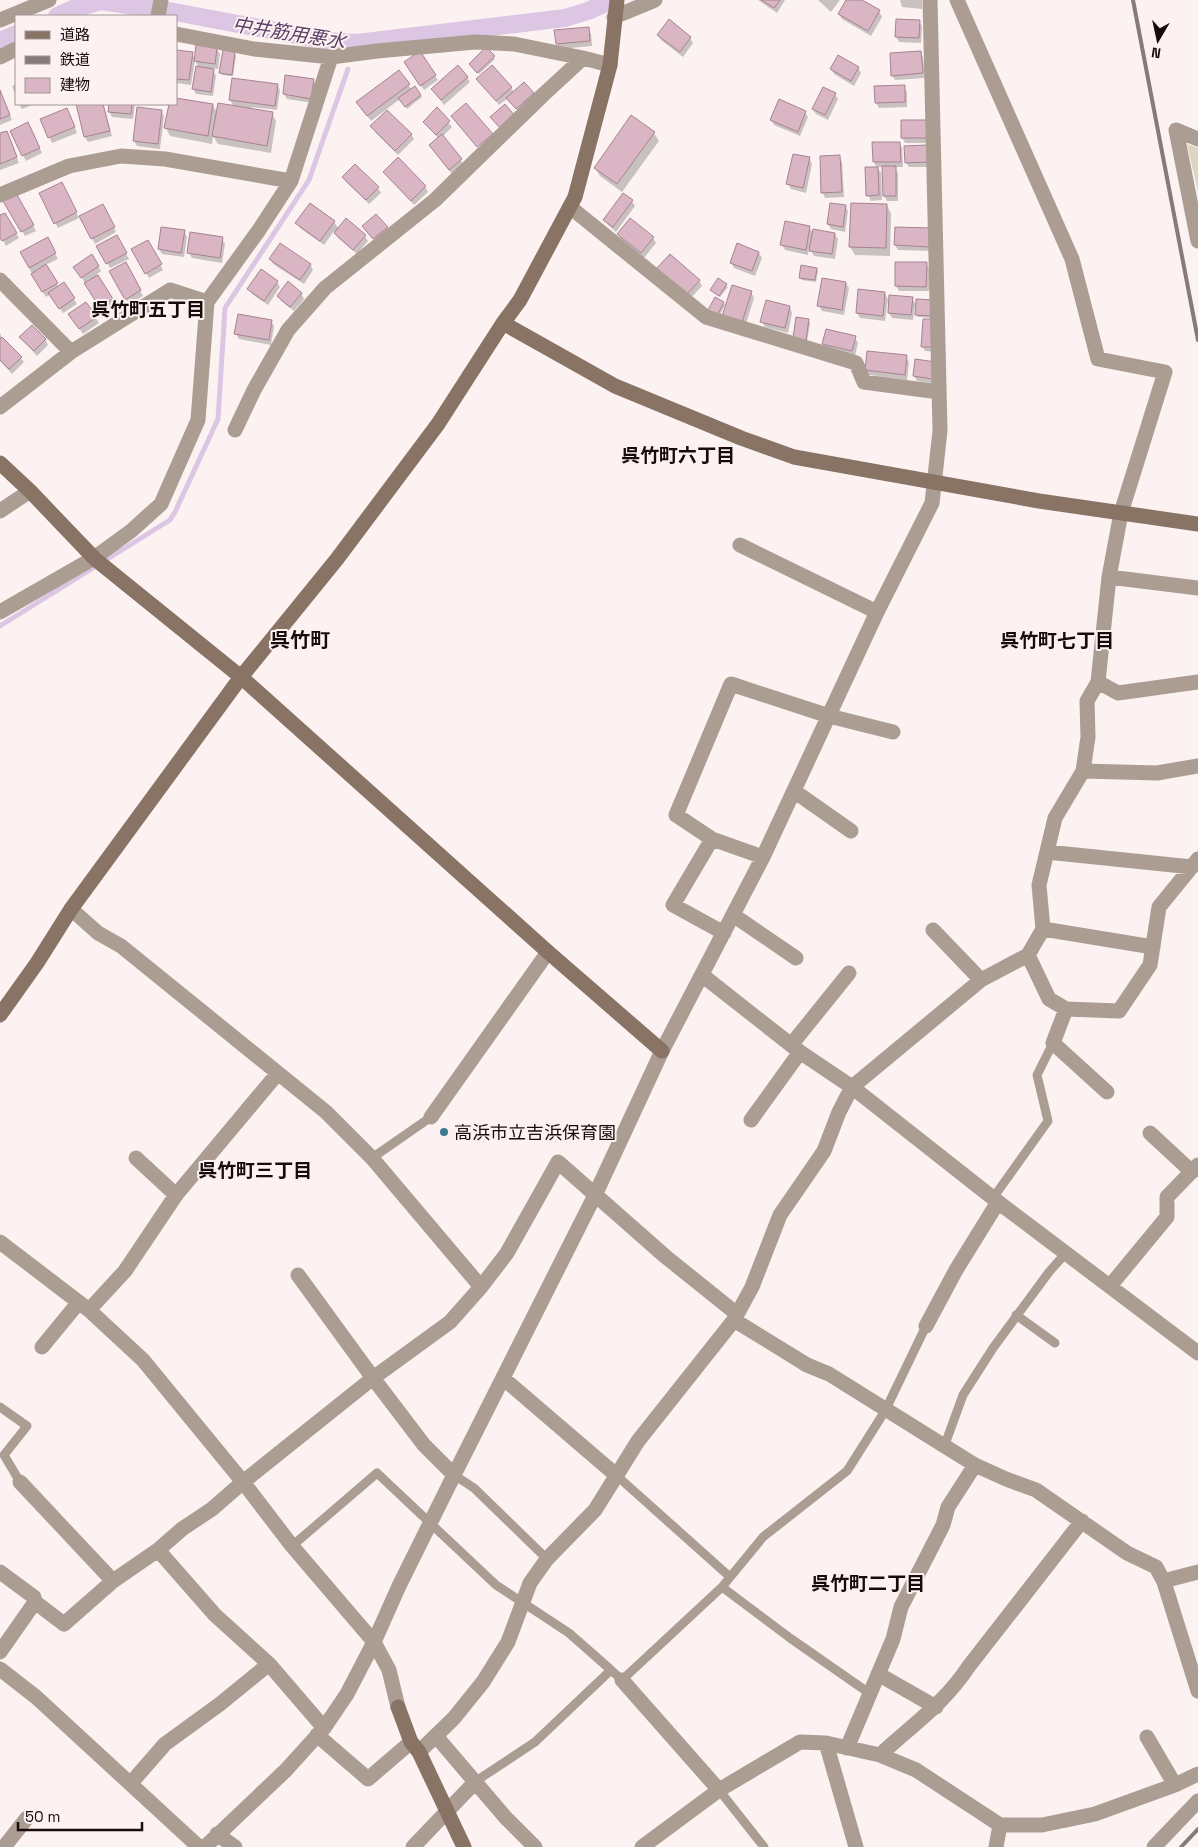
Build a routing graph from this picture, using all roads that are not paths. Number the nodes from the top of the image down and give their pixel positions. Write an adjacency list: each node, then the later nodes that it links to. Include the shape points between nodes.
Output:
1 (49, 0): 8 (street)
2 (161, 0): 7 (street)
3 (655, 0): 6 (street)
4 (930, 0): 24 (street)
5 (957, 0): 31 (street, via 1072,259 1098,359 1165,372)
6 (616, 7): 14 (street)
7 (158, 15)
8 (0, 20)
9 (178, 34): 12 (street, via 254,49)
10 (15, 50): 11 (street)
11 (0, 57)
12 (330, 57): 13 (street, via 475,42 514,44); 16 (street)
13 (583, 58): 14 (street); 26 (street, via 435,200 326,288 288,330)
14 (610, 65): 18 (street)
15 (1198, 139): 19 (street, via 1176,130)
16 (291, 181): 17 (street, via 165,159 121,156 69,166); 21 (street)
17 (0, 195)
18 (570, 207): 22 (street, via 520,300); 24 (street, via 706,317 856,363 864,382)
19 (1198, 241)
20 (0, 280): 23 (street)
21 (207, 302): 23 (street, via 170,290); 34 (street, via 198,420 161,504)
22 (503, 323): 28 (street, via 615,386 740,438 794,456); 39 (street, via 438,424 338,559)
23 (71, 352): 25 (street)
24 (939, 392): 28 (street, via 940,431)
25 (0, 406)
26 (235, 430)
27 (0, 463): 29 (street)
28 (934, 482): 31 (street); 38 (street, via 932,503)
29 (30, 491): 30 (street); 34 (street)
30 (0, 511)
31 (1121, 513): 32 (street); 35 (street)
32 (1198, 524)
33 (740, 545): 38 (street)
34 (95, 559): 37 (street); 39 (street)
35 (1109, 577): 36 (street); 40 (street)
36 (1198, 588)
37 (0, 612)
38 (877, 612): 42 (street)
39 (241, 676): 52 (street); 58 (street)
40 (1098, 682): 41 (street, via 1118,693); 45 (street, via 1087,701 1088,737)
41 (1198, 682)
42 (829, 716): 43 (street); 46 (street); 48 (street, via 731,684 676,815)
43 (893, 732)
44 (1198, 766): 45 (street, via 1157,774)
45 (1082, 771): 49 (street, via 1055,818)
46 (794, 791): 47 (street); 50 (street)
47 (851, 831)
48 (712, 840): 50 (street); 56 (street, via 673,905)
49 (1047, 852): 51 (street); 54 (street, via 1039,885)
50 (763, 857): 53 (street)
51 (1195, 863): 57 (street, via 1159,907)
52 (71, 909): 65 (street); 69 (street)
53 (733, 915): 56 (street); 60 (street)
54 (1043, 929): 57 (street); 59 (street)
55 (933, 930): 63 (street)
56 (724, 933): 62 (street)
57 (1153, 948): 64 (street, via 1150,965 1119,1011)
58 (548, 952): 68 (street); 72 (street)
59 (1028, 955): 63 (street); 64 (street, via 1049,999)
60 (796, 958)
61 (849, 973): 67 (street)
62 (702, 975): 67 (street); 68 (street)
63 (981, 980): 70 (street)
64 (1066, 1009): 66 (street)
65 (0, 1015)
66 (1053, 1043): 71 (street); 80 (lane, via 1037,1075 1048,1122)
67 (796, 1049): 70 (street); 73 (street)
68 (662, 1052): 78 (street)
69 (278, 1072): 76 (street, via 326,1112); 79 (street)
70 (852, 1087): 80 (street); 88 (street, via 824,1151 780,1215 752,1287)
71 (1107, 1092)
72 (431, 1117): 76 (lane)
73 (751, 1120)
74 (1150, 1133): 77 (street)
75 (136, 1158): 79 (street)
76 (372, 1158): 85 (street)
77 (1195, 1168): 84 (street, via 1167,1197 1166,1217)
78 (596, 1193): 85 (street, via 558,1162 507,1253); 88 (street); 94 (street)
79 (176, 1195): 86 (street, via 125,1271)
80 (995, 1200): 82 (street); 89 (street)
81 (0, 1242): 86 (street)
82 (1065, 1254): 84 (street); 87 (lane)
83 (298, 1275): 93 (street)
84 (1110, 1286): 92 (street)
85 (481, 1288): 93 (street, via 450,1322)
86 (84, 1306): 91 (street); 102 (street, via 144,1360)
87 (1016, 1315): 90 (lane); 97 (lane, via 963,1395)
88 (736, 1317): 96 (street, via 807,1365 829,1374); 100 (street, via 638,1440)
89 (926, 1326): 96 (lane)
90 (1055, 1343)
91 (42, 1347)
92 (1198, 1353)
93 (373, 1378): 99 (street, via 424,1445); 102 (street)
94 (503, 1378): 99 (street); 100 (street)
95 (0, 1407): 101 (lane, via 28,1426 4,1455)
96 (885, 1411): 97 (street); 110 (lane, via 847,1471 763,1537)
97 (944, 1447): 98 (street)
98 (975, 1466): 103 (street, via 1036,1490); 120 (street, via 948,1508 943,1525 901,1607 893,1639)
99 (454, 1475): 104 (street); 107 (lane, via 474,1488)
100 (616, 1475): 107 (street, via 595,1510); 110 (lane)
101 (20, 1482): 111 (street)
102 (243, 1482): 105 (street); 106 (street)
103 (1082, 1522): 112 (street, via 1127,1553 1156,1567); 124 (street)
104 (430, 1524): 105 (lane, via 376,1473); 115 (lane, via 496,1586); 116 (street)
105 (292, 1546): 116 (street)
106 (158, 1550): 111 (street); 118 (street, via 215,1615)
107 (547, 1559): 115 (street, via 530,1583)
108 (0, 1572): 114 (street, via 34,1597)
109 (1198, 1572): 112 (street)
110 (730, 1577): 113 (lane)
111 (113, 1581): 114 (street, via 64,1624)
112 (1164, 1582): 122 (street)
113 (722, 1587): 121 (lane); 123 (lane)
114 (35, 1602): 117 (street)
115 (523, 1602): 121 (lane, via 569,1634); 126 (street, via 508,1642 483,1682)
116 (374, 1642): 125 (street, via 347,1694); 129 (street, via 388,1670 398,1707)
117 (0, 1652)
118 (269, 1664): 125 (street); 134 (street, via 166,1744)
119 (0, 1669): 134 (street, via 36,1697)
120 (878, 1674): 123 (street); 124 (street)
121 (617, 1675): 133 (lane, via 535,1742); 136 (street)
122 (1198, 1690)
123 (869, 1693): 130 (street)
124 (936, 1708): 131 (street)
125 (321, 1732): 129 (street, via 368,1779); 141 (street, via 267,1789)
126 (436, 1736): 129 (street); 133 (street)
127 (1148, 1737): 135 (street)
128 (826, 1743): 130 (street); 136 (street, via 800,1742); 151 (street)
129 (415, 1747): 138 (street)
130 (847, 1748): 131 (street)
131 (880, 1755): 140 (street, via 916,1770)
132 (1198, 1774): 135 (street)
133 (476, 1782): 138 (street); 148 (street)
134 (131, 1783): 143 (street)
135 (1175, 1785): 140 (street, via 1096,1814 1042,1825)
136 (719, 1790): 149 (street); 150 (lane)
137 (1198, 1801): 153 (street)
138 (447, 1814): 146 (street); 147 (street)
139 (27, 1818): 142 (street)
140 (1000, 1825): 152 (street)
141 (217, 1834): 144 (street); 145 (street)
142 (4, 1847)
143 (199, 1847)
144 (205, 1847)
145 (235, 1847)
146 (413, 1847)
147 (464, 1847)
148 (535, 1847)
149 (642, 1847)
150 (764, 1847)
151 (856, 1847)
152 (996, 1847)
153 (1154, 1847)

